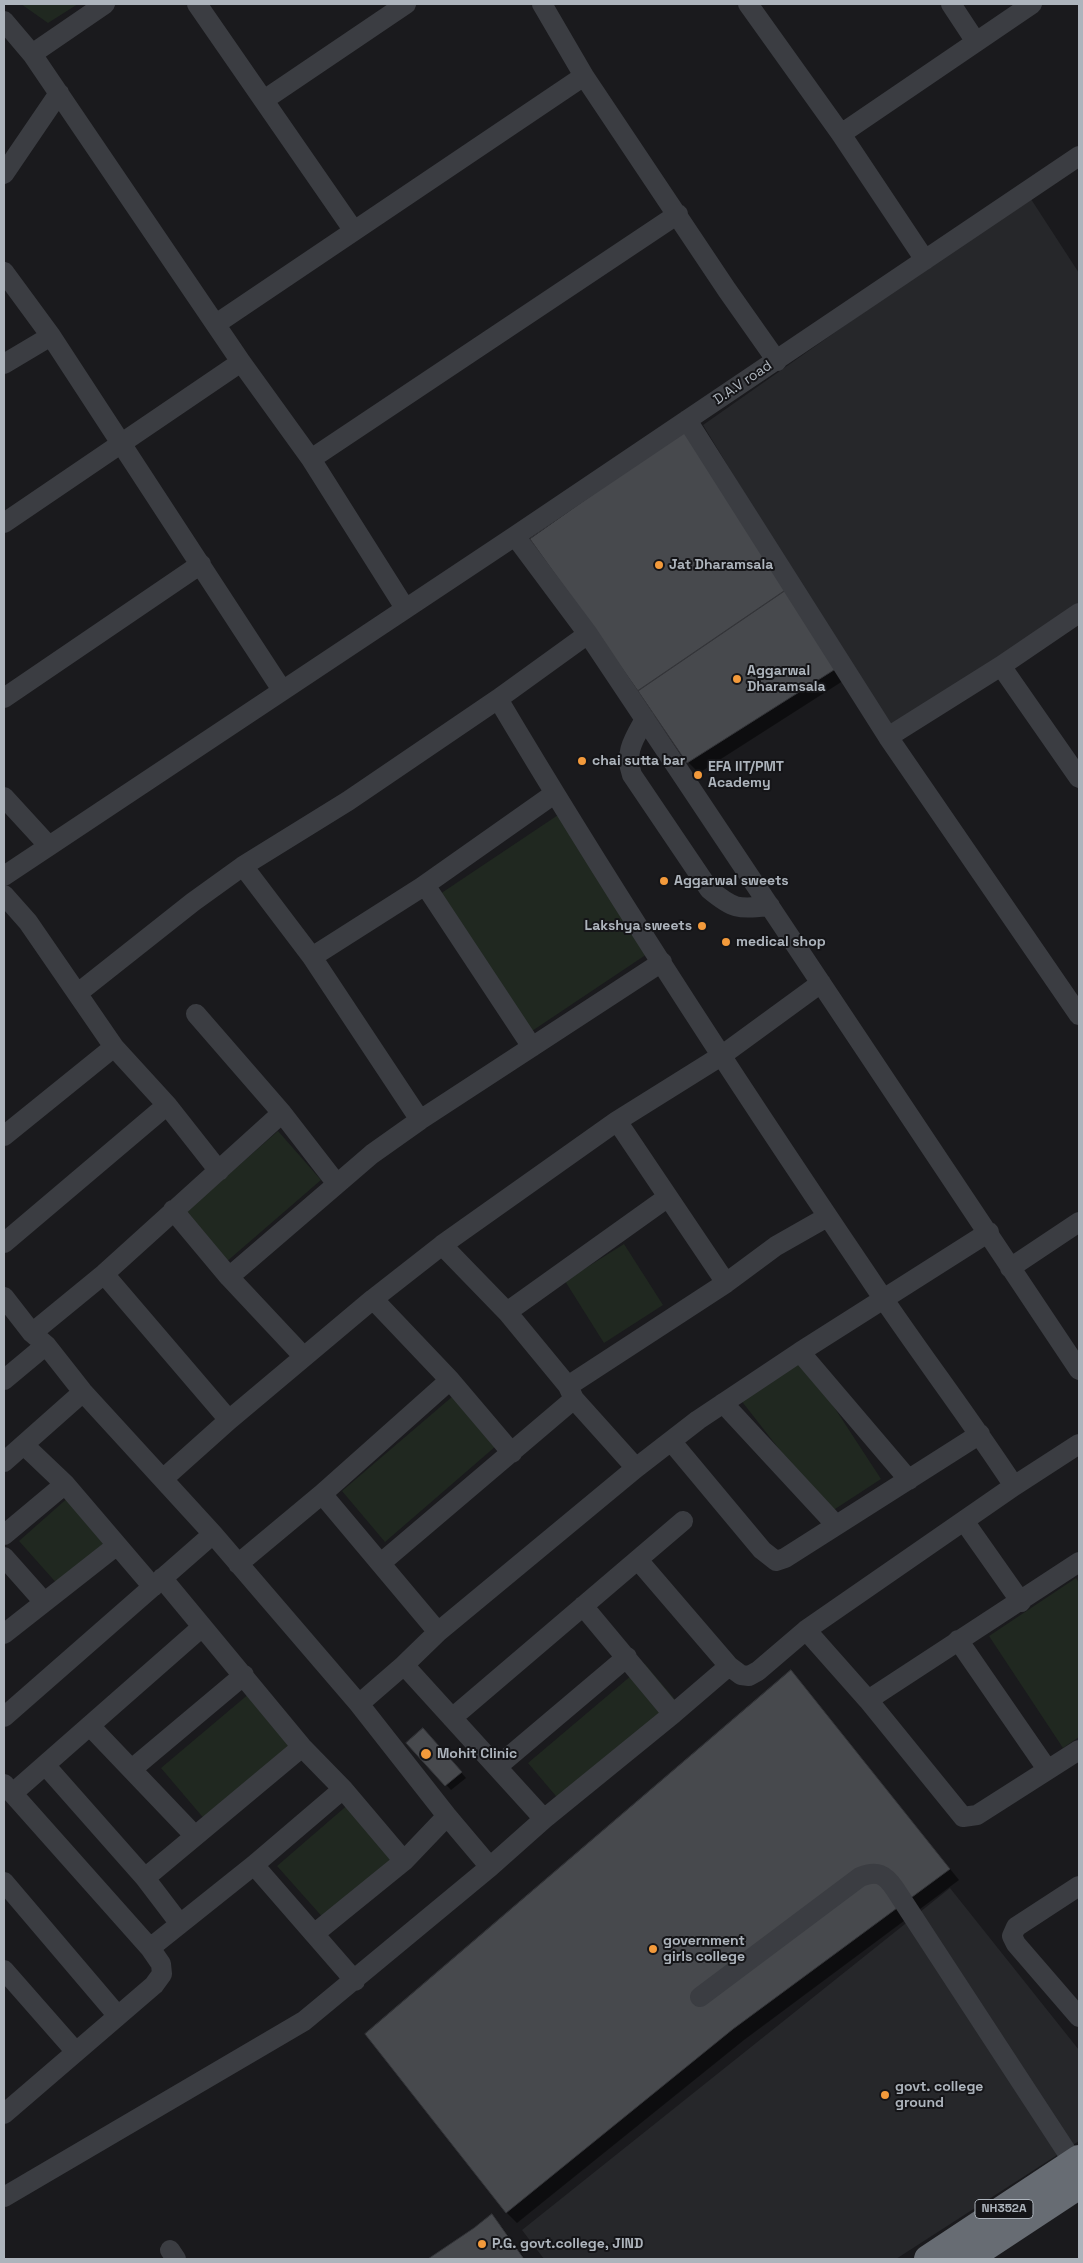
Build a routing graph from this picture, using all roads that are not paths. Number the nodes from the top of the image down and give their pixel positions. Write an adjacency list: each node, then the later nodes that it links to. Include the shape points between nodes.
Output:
1 (105, 4): 10 (street)
2 (197, 4): 13 (street)
3 (406, 4): 13 (street)
4 (542, 4): 11 (street)
5 (748, 4): 14 (street)
6 (951, 4): 9 (street)
7 (1032, 4): 9 (street)
8 (4, 21): 10 (street)
9 (976, 42): 14 (street)
10 (32, 54): 12 (street)
11 (584, 76): 17 (street); 18 (street)
12 (59, 93): 16 (street); 21 (street)
13 (264, 100): 18 (street)
14 (841, 134): 19 (street)
15 (1079, 156): 19 (street, D.A.V road)
16 (4, 174)
17 (678, 214): 23 (street); 28 (street)
18 (354, 231): 21 (street)
19 (925, 260): 23 (street, D.A.V road)
20 (4, 272): 22 (street)
21 (216, 324): 24 (street)
22 (50, 336): 25 (street); 27 (street)
23 (777, 361): 26 (street, D.A.V road)
24 (241, 362): 27 (street); 28 (street)
25 (4, 364)
26 (687, 420): 30 (street, D.A.V road); 40 (street)
27 (122, 444): 29 (street); 31 (street)
28 (311, 459): 32 (street)
29 (4, 523)
30 (515, 536): 32 (street, D.A.V road); 34 (street)
31 (201, 564): 36 (street); 37 (street)
32 (405, 608): 36 (street, D.A.V road)
33 (1079, 613): 35 (street)
34 (588, 634): 38 (street); 39 (street)
35 (1001, 666): 40 (street); 41 (street)
36 (282, 690): 44 (street, D.A.V road)
37 (4, 698)
38 (498, 699): 42 (street); 45 (street, via 348,800)
39 (645, 719): 49 (street); 49 (street, via 629,751 632,775 709,889 726,903 740,908)
40 (888, 737): 55 (street)
41 (1079, 778)
42 (554, 794): 47 (street); 51 (street)
43 (4, 797): 44 (street)
44 (48, 845): 46 (street, D.A.V road)
45 (242, 866): 50 (street); 53 (street)
46 (4, 876)
47 (425, 885): 50 (street); 57 (street)
48 (4, 895): 53 (street, via 28,922)
49 (770, 906): 52 (street)
50 (312, 957): 61 (street)
51 (662, 962): 57 (street); 58 (street)
52 (822, 983): 58 (street); 70 (street)
53 (78, 994): 56 (street)
54 (196, 1014): 60 (street)
55 (1079, 1015)
56 (114, 1047): 59 (street); 63 (street)
57 (532, 1047): 61 (street)
58 (721, 1056): 62 (street); 68 (street)
59 (167, 1104): 64 (street); 71 (street)
60 (282, 1113): 64 (street); 65 (street)
61 (420, 1120): 65 (street)
62 (617, 1121): 66 (street); 72 (street)
63 (4, 1136)
64 (219, 1170): 67 (street)
65 (337, 1184): 75 (street)
66 (668, 1197): 76 (street); 80 (street)
67 (174, 1210): 74 (street); 75 (street)
68 (828, 1216): 76 (street, via 776,1246); 79 (street)
69 (1079, 1222): 73 (street)
70 (989, 1232): 73 (street); 79 (street)
71 (4, 1243)
72 (442, 1244): 78 (street); 80 (street)
73 (1010, 1268): 84 (street)
74 (104, 1274): 81 (street); 90 (street)
75 (229, 1277): 83 (street)
76 (726, 1283): 88 (street)
77 (4, 1297): 81 (street)
78 (373, 1299): 83 (street); 86 (street)
79 (884, 1300): 82 (street); 91 (street)
80 (507, 1312): 88 (street)
81 (39, 1339): 85 (street); 87 (street)
82 (800, 1352): 89 (street); 99 (street)
83 (304, 1356): 90 (street)
84 (1079, 1370)
85 (4, 1380)
86 (450, 1380): 95 (street); 102 (street)
87 (83, 1392): 94 (street); 98 (street)
88 (571, 1392): 95 (street); 97 (street)
89 (723, 1404): 92 (street); 105 (street)
90 (229, 1420): 98 (street)
91 (980, 1434): 99 (street); 101 (street)
92 (671, 1441): 97 (street); 105 (street, via 768,1557 776,1560 785,1558)
93 (1079, 1444): 101 (street)
94 (24, 1445): 96 (street); 100 (street)
95 (512, 1453): 111 (street)
96 (4, 1462)
97 (636, 1468): 120 (street)
98 (163, 1479): 106 (street)
99 (909, 1480): 105 (street)
100 (65, 1484): 107 (street); 108 (street)
101 (1014, 1486): 104 (street)
102 (322, 1494): 111 (street); 113 (street)
103 (683, 1521): 110 (street)
104 (964, 1521): 116 (street); 119 (street)
105 (836, 1525)
106 (213, 1534): 113 (street); 114 (street)
107 (4, 1536)
108 (116, 1546): 114 (street); 115 (street)
109 (4, 1557): 115 (street)
110 (638, 1560): 117 (street); 125 (street)
111 (381, 1562): 120 (street)
112 (1079, 1562): 116 (street)
113 (238, 1564): 128 (street)
114 (158, 1582): 118 (street); 130 (street)
115 (44, 1602): 121 (street)
116 (1021, 1602): 122 (street)
117 (582, 1606): 123 (street); 131 (street)
118 (202, 1627): 126 (street); 132 (street)
119 (806, 1630): 125 (street, via 749,1676 741,1675); 127 (street)
120 (438, 1632): 124 (street)
121 (4, 1634)
122 (958, 1640): 127 (street); 138 (street)
123 (627, 1658): 129 (street); 136 (street)
124 (404, 1665): 128 (street); 131 (street)
125 (729, 1666): 129 (street)
126 (244, 1675): 133 (street); 137 (street)
127 (868, 1700): 138 (street, via 963,1817 976,1815)
128 (359, 1704): 141 (street)
129 (673, 1714): 142 (street)
130 (4, 1717)
131 (452, 1718): 136 (street)
132 (90, 1726): 135 (street); 137 (street)
133 (302, 1747): 140 (street); 143 (street)
134 (1079, 1750): 138 (street)
135 (46, 1766): 139 (street); 147 (street)
136 (498, 1766): 142 (street)
137 (132, 1769): 143 (street)
138 (1047, 1769)
139 (9, 1788): 152 (street)
140 (343, 1789): 144 (street); 145 (street)
141 (447, 1816): 144 (street); 146 (street)
142 (544, 1819): 146 (street)
143 (194, 1835): 147 (street)
144 (404, 1861): 151 (street)
145 (254, 1865): 150 (street); 151 (street)
146 (490, 1867): 154 (street)
147 (145, 1878): 150 (street)
148 (4, 1882): 156 (street)
149 (1079, 1886): 157 (street, via 1016,1927 1012,1936)
150 (180, 1924): 152 (street)
151 (314, 1934): 154 (street)
152 (150, 1948): 156 (street, via 161,1964 162,1974)
153 (4, 1970): 158 (street)
154 (355, 1981): 161 (street, via 304,2021 267,2044)
155 (700, 1997): 160 (street, via 860,1877 879,1873 888,1878)
156 (118, 2016): 158 (street)
157 (1079, 2017)
158 (76, 2052): 159 (street)
159 (4, 2114)
160 (1077, 2169): 162 (highway, NH352A); 163 (highway, NH352A)
161 (4, 2197)
162 (928, 2259)
163 (967, 2259)

